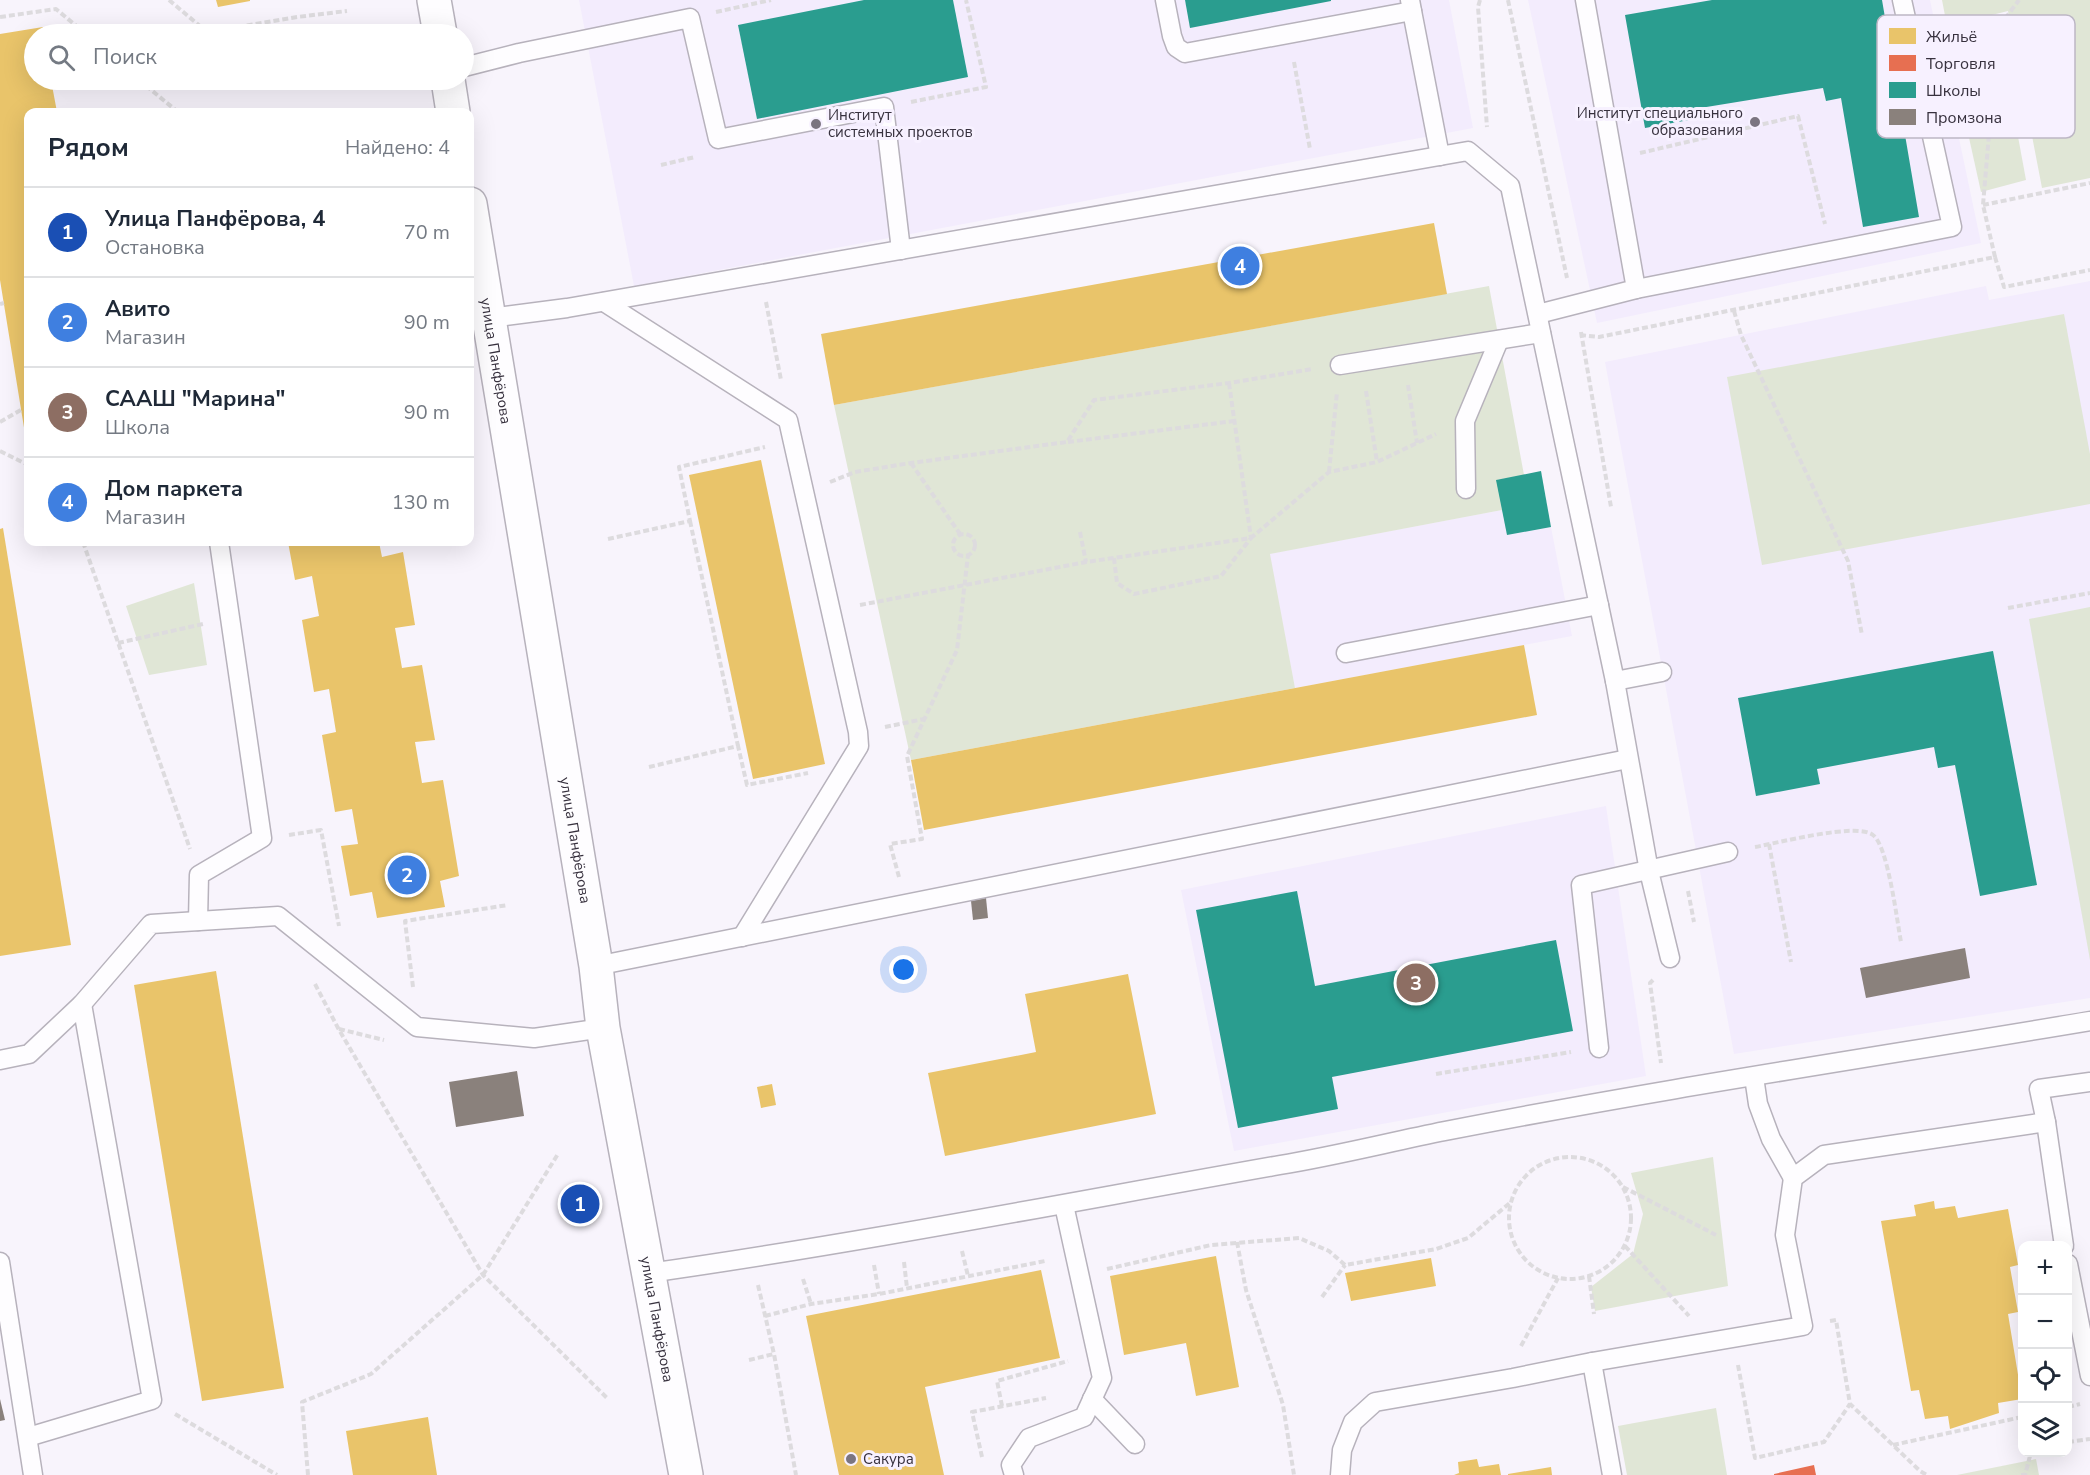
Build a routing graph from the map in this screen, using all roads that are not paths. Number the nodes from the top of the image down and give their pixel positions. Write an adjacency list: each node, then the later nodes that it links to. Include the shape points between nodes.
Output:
1 (434, 0): 7 (street)
2 (1165, 0): 5 (lane, via 1176,48 1185,53)
3 (1585, 0): 15 (lane)
4 (1902, 0): 6 (lane)
5 (1411, 6): 12 (lane)
6 (1905, 15)
7 (438, 24)
8 (474, 64): 14 (lane, via 690,18 718,139 884,107)
9 (450, 90): 10 (street)
10 (452, 108)
11 (1932, 138): 15 (lane, via 1952,227)
12 (1440, 156): 14 (lane); 17 (lane, via 1468,151 1510,186)
13 (474, 227): 18 (street, улица Панфёрова)
14 (901, 250): 16 (lane)
15 (1636, 289): 17 (lane)
16 (604, 302): 18 (lane); 32 (lane, via 788,420 858,732 859,746)
17 (1538, 314): 19 (lane)
18 (490, 318): 34 (street, улица Панфёрова)
19 (1541, 333): 20 (lane); 24 (lane)
20 (1499, 340): 21 (lane); 22 (lane, via 1465,421)
21 (1340, 365)
22 (1466, 489)
23 (220, 546): 31 (lane, via 262,838 199,875)
24 (1599, 605): 25 (lane); 27 (lane)
25 (1347, 653)
26 (1662, 672): 27 (lane)
27 (1615, 681): 28 (lane)
28 (1628, 759): 30 (lane); 32 (lane)
29 (1728, 852): 30 (lane)
30 (1649, 871): 33 (lane); 38 (lane, via 1581,885)
31 (198, 921): 35 (lane, via 151,924); 37 (lane, via 278,916 417,1027 534,1038)
32 (742, 937): 34 (lane)
33 (1670, 958)
34 (596, 966): 37 (street, улица Панфёрова)
35 (82, 1004): 39 (lane, via 29,1054); 52 (lane, via 152,1400)
36 (2090, 1021): 40 (lane)
37 (603, 1028): 47 (street, улица Панфёрова)
38 (1599, 1048)
39 (0, 1060)
40 (1754, 1077): 43 (lane, via 1758,1104 1771,1139); 44 (lane, via 1445,1131)
41 (2090, 1082): 42 (lane, via 2039,1089)
42 (2046, 1122): 43 (lane, via 1824,1155); 45 (lane)
43 (1793, 1178): 49 (lane, via 1785,1235 1803,1326)
44 (1064, 1205): 47 (lane); 51 (lane, via 1102,1378)
45 (2063, 1241)
46 (0, 1262): 52 (lane)
47 (649, 1273): 55 (street, улица Панфёрова)
48 (2072, 1288): 50 (lane)
49 (1592, 1362): 57 (lane, via 1375,1402 1353,1422 1342,1450); 58 (lane)
50 (2090, 1376)
51 (1092, 1399): 53 (lane); 56 (lane, via 1084,1417 1029,1438 1011,1465)
52 (28, 1437): 54 (lane)
53 (1135, 1444)
54 (33, 1475)
55 (686, 1475)
56 (1014, 1475)
57 (1340, 1475)
58 (1612, 1475)

